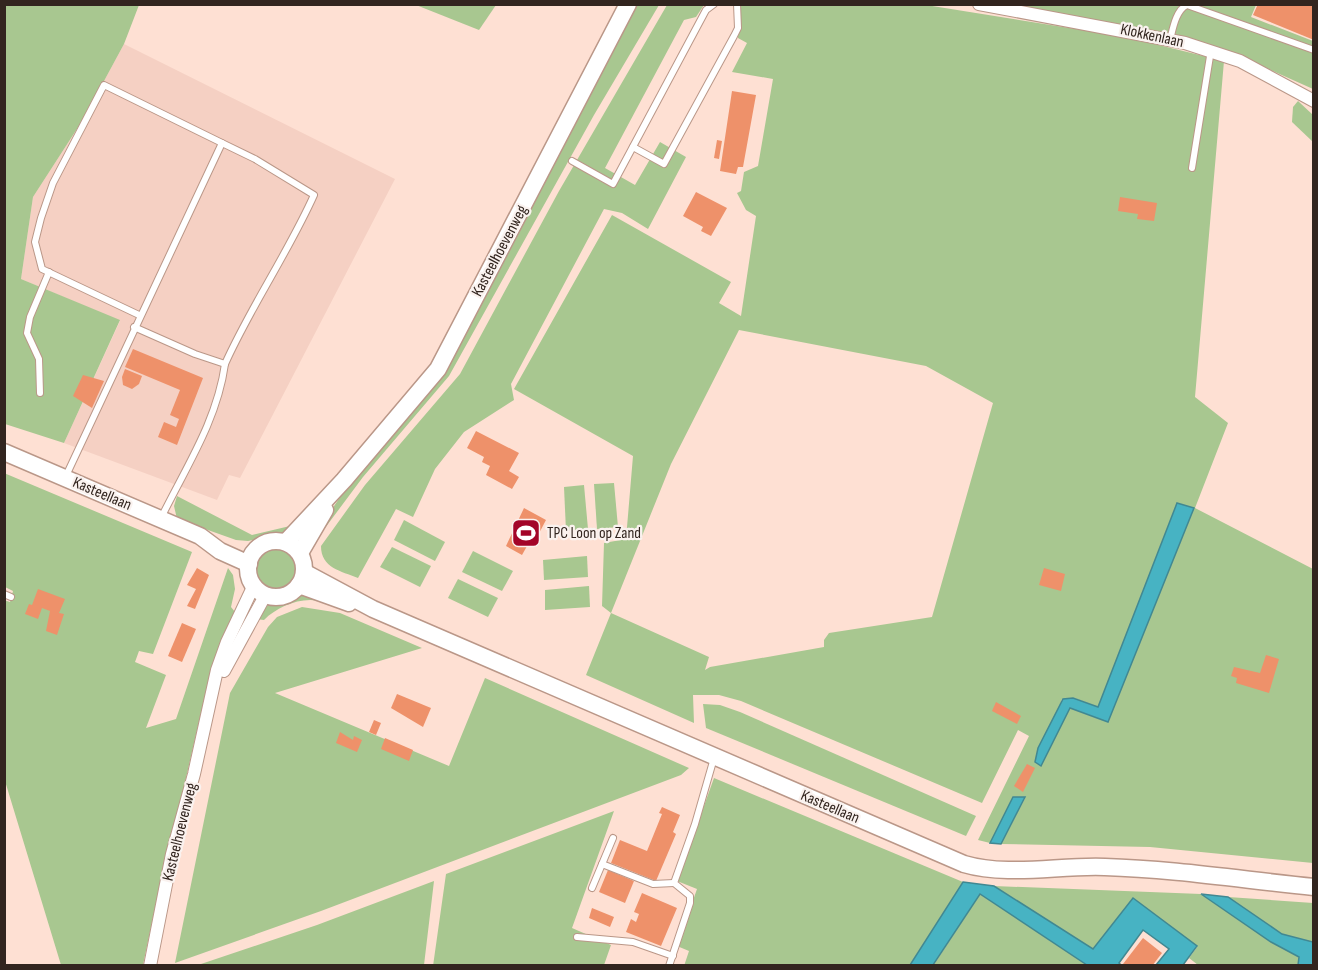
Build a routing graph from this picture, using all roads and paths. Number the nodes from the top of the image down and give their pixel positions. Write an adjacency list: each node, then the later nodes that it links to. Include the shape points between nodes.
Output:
1 (628, 4): 20 (street, Kasteelhoevenweg, via 438,369)
2 (714, 4): 10 (lane, via 706,10)
3 (737, 4): 10 (lane, via 738,28 664,164)
4 (979, 4): 5 (street, Klokkenlaan)
5 (1170, 40): 6 (street, Klokkenlaan); 7 (lane, via 1176,20 1187,4)
6 (1211, 50): 8 (street, Klokkenlaan); 12 (lane)
7 (1314, 50)
8 (1314, 101)
9 (222, 143): 13 (lane, via 104,84 53,183 41,218 35,242 42,269); 14 (lane); 16 (lane, via 314,195)
10 (633, 147): 11 (lane, via 613,184)
11 (572, 161)
12 (1192, 168)
13 (49, 272): 14 (lane); 17 (lane, via 27,333 39,359)
14 (139, 315): 15 (lane)
15 (134, 327): 16 (lane); 19 (lane)
16 (225, 364): 21 (lane, via 221,393 210,423)
17 (40, 393)
18 (4, 452): 19 (street, Kasteellaan)
19 (65, 478): 21 (street, Kasteellaan)
20 (344, 480): 22 (street, Kasteelhoevenweg); 23 (street, Kasteelhoevenweg)
21 (160, 519): 24 (street, Kasteellaan, via 200,536 220,550)
22 (286, 542): 23 (street); 24 (street, via 268,542)
23 (300, 553): 25 (street)
24 (251, 559): 26 (street, via 249,575)
25 (301, 578): 26 (street, via 281,596); 27 (street, Kasteellaan)
26 (260, 590): 35 (street, Kasteelhoevenweg, via 211,700 172,854)
27 (715, 757): 30 (lane); 31 (street, Kasteellaan, via 975,867 1131,868)
28 (613, 838): 29 (lane)
29 (602, 864): 30 (lane, via 653,884); 32 (lane)
30 (674, 883): 34 (lane, via 690,896 690,903)
31 (1314, 887)
32 (592, 888)
33 (577, 937): 34 (lane, via 633,942)
34 (673, 956): 36 (lane)
35 (150, 966)
36 (669, 966)

